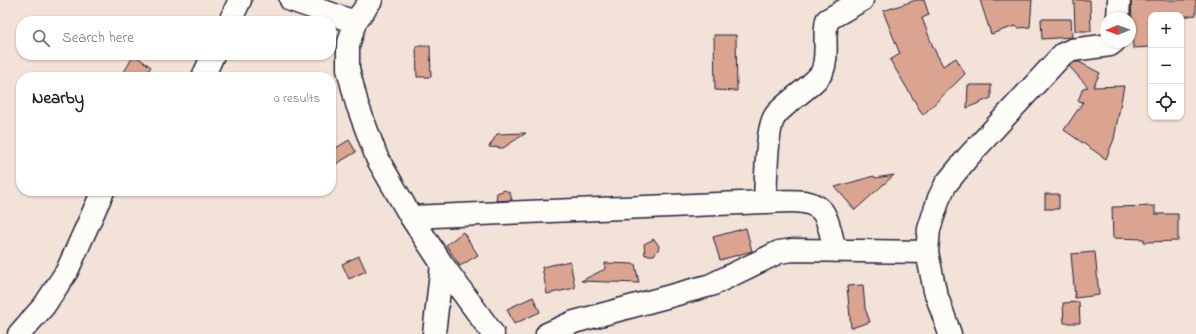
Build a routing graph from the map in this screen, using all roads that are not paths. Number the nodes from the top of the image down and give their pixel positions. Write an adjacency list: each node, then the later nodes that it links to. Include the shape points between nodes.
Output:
1 (240, 0): 7 (street)
2 (291, 0): 8 (street)
3 (371, 0): 8 (street)
4 (862, 0): 13 (street, via 827,20 821,74 774,117 770,128)
5 (1119, 0): 6 (street)
6 (1118, 12)
7 (232, 16)
8 (355, 22): 14 (street, via 348,46 348,69 356,104 377,158)
9 (1100, 46): 16 (street, via 1072,50 1063,54 968,157 946,184 939,198 929,228)
10 (211, 60): 11 (street)
11 (205, 72)
12 (102, 196): 18 (street, via 67,271 44,306)
13 (764, 202): 14 (street); 15 (street, via 809,203 817,207 824,215)
14 (410, 217): 17 (street)
15 (835, 251): 16 (street); 21 (street, via 779,252 711,285 574,322)
16 (927, 252): 22 (street, via 935,291)
17 (442, 264): 19 (street); 20 (street)
18 (19, 334)
19 (434, 334)
20 (493, 334)
21 (546, 334)
22 (950, 334)

